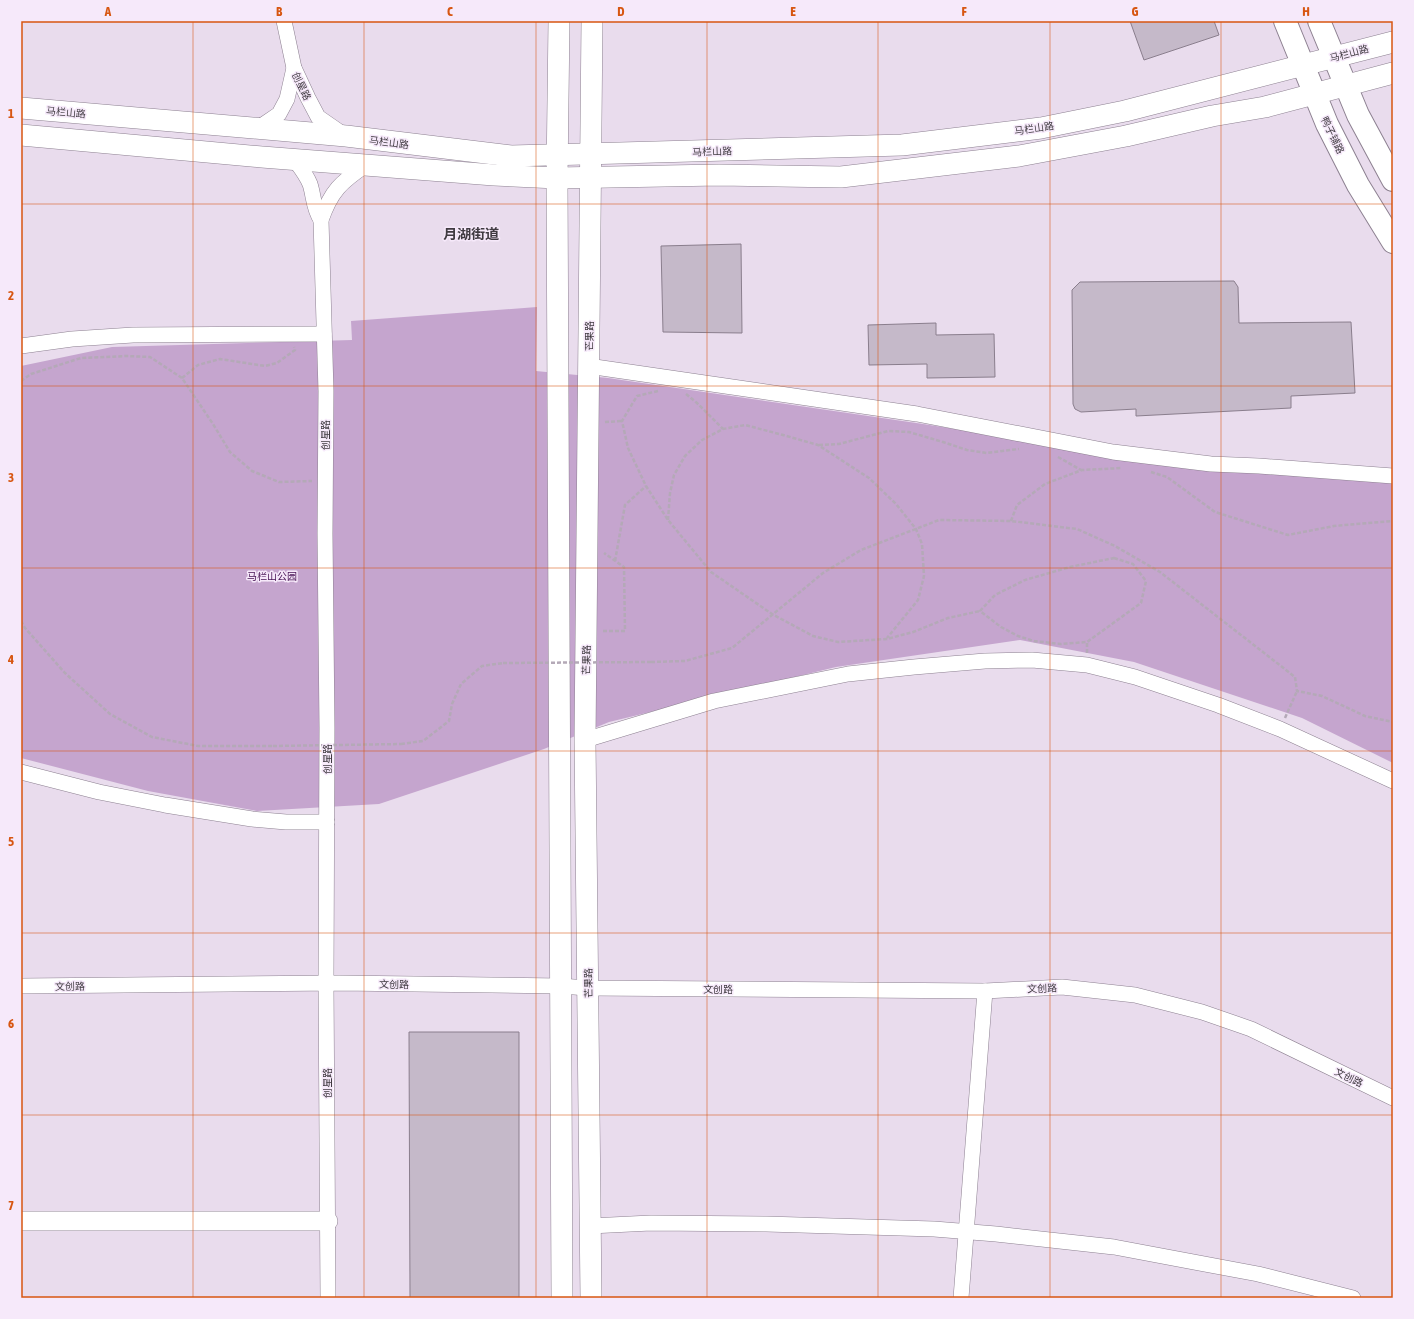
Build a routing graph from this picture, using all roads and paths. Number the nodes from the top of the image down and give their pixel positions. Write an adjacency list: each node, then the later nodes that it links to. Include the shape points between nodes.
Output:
1 (284, 21): 9 (street)
2 (559, 21): 18 (main road)
3 (592, 21): 17 (main road, 芒果路)
4 (1285, 21): 8 (main road, 鸭子铺路)
5 (1319, 21): 7 (main road)
6 (1393, 42): 7 (main road, 马栏山路)
7 (1334, 58): 8 (main road, 马栏山路); 11 (main road)
8 (1303, 66): 12 (main road, 鸭子铺路); 17 (main road, 马栏山路, via 1125,112 1034,129 902,145)
9 (294, 68): 14 (street, 创星路, via 287,99 279,114); 16 (street, 创星路, via 318,117)
10 (1393, 73): 11 (main road)
11 (1346, 85): 12 (main road); 23 (main road, via 1358,115)
12 (1315, 94): 21 (main road, via 1265,107 1019,156 841,177); 25 (main road, 鸭子铺路, via 1326,124 1358,185)
13 (21, 108): 14 (main road, 马栏山路)
14 (257, 129): 16 (main road, 马栏山路)
15 (21, 135): 19 (main road)
16 (346, 136): 18 (main road, 马栏山路, via 511,156)
17 (590, 154): 18 (main road, 马栏山路); 21 (main road, 芒果路)
18 (558, 155): 22 (main road)
19 (294, 159): 20 (main road); 24 (street, via 310,184 314,208)
20 (366, 165): 22 (main road); 24 (street, via 338,187)
21 (590, 177): 22 (main road); 29 (main road, 芒果路)
22 (557, 178): 66 (main road)
23 (1393, 180)
24 (321, 220): 26 (street, 创星路)
25 (1393, 242)
26 (324, 334): 27 (street); 42 (street, 创星路)
27 (290, 335): 28 (street, via 133,335); 30 (path, via 295,350 277,363 265,366 220,359 198,365)
28 (21, 346)
29 (588, 366): 35 (street, via 918,414); 48 (main road, 芒果路)
30 (182, 378): 31 (path, via 150,358 127,356 75,360 32,374); 42 (path, via 230,452 252,471 279,482)
31 (21, 381)
32 (663, 389): 43 (path, via 637,396 622,421 628,448)
33 (684, 393): 34 (path)
34 (723, 429): 36 (path, via 745,425); 44 (path, via 702,440 685,456 674,475)
35 (1022, 435): 36 (path, via 1021,448 987,453 966,450 909,432 888,432 839,444); 41 (street, via 1113,452 1211,464)
36 (818, 446): 47 (path, via 869,478 896,504)
37 (1051, 455): 39 (path)
38 (1130, 468): 39 (path)
39 (1082, 470): 45 (path, via 1045,484 1017,505)
40 (1145, 470): 46 (path, via 1167,477 1215,512 1288,535 1334,526)
41 (1393, 476)
42 (325, 481): 63 (street, 创星路)
43 (646, 486): 44 (path); 50 (path, via 625,506)
44 (668, 520): 53 (path, via 712,572)
45 (1011, 521): 47 (path, via 939,520); 49 (path, via 1077,529)
46 (1393, 521)
47 (916, 529): 53 (path, via 861,550 823,573); 56 (path, via 922,544 924,576 918,600)
48 (587, 542): 50 (path); 55 (main road, 芒果路)
49 (1136, 558): 51 (path); 57 (path, via 1160,572 1295,676)
50 (615, 561): 55 (path, via 624,567 625,631)
51 (1132, 564): 52 (path, via 1114,558 1024,580 995,595); 52 (path, via 1146,581 1141,603 1087,642 1061,644 1034,641 1001,627)
52 (980, 611): 56 (path, via 948,618)
53 (772, 614): 54 (path, bridge, via 732,648 685,660 503,662 482,666 461,684 452,704 449,721 423,740 401,744 273,746 198,746 152,737 110,714 65,673); 56 (path, via 813,636 838,642)
54 (21, 621)
55 (586, 632): 60 (main road, 芒果路)
56 (887, 639)
57 (1297, 691): 58 (path, via 1322,696 1365,716); 59 (path)
58 (1393, 722)
59 (1280, 729): 60 (street, via 1135,677 1087,665 1016,660 848,674 714,701); 62 (street)
60 (585, 740): 67 (main road, 芒果路)
61 (21, 772): 63 (street, via 99,792 165,805 252,819)
62 (1393, 781)
63 (327, 822): 64 (street, 创星路)
64 (326, 983): 65 (street, 文创路); 66 (street, 文创路); 71 (street, 创星路)
65 (21, 986)
66 (560, 986): 67 (street, 文创路); 75 (main road)
67 (588, 988): 68 (street, 文创路); 72 (main road, 芒果路)
68 (985, 991): 69 (street, 文创路, via 1062,987 1135,995 1202,1012 1251,1029); 73 (street)
69 (1393, 1098)
70 (21, 1221): 71 (street)
71 (328, 1221): 74 (street, 创星路)
72 (590, 1226): 73 (street, via 651,1223 766,1224); 76 (main road, 芒果路)
73 (966, 1232): 77 (street); 78 (street, via 1114,1247 1258,1274)
74 (328, 1298)
75 (562, 1298)
76 (591, 1298)
77 (961, 1298)
78 (1353, 1298)

